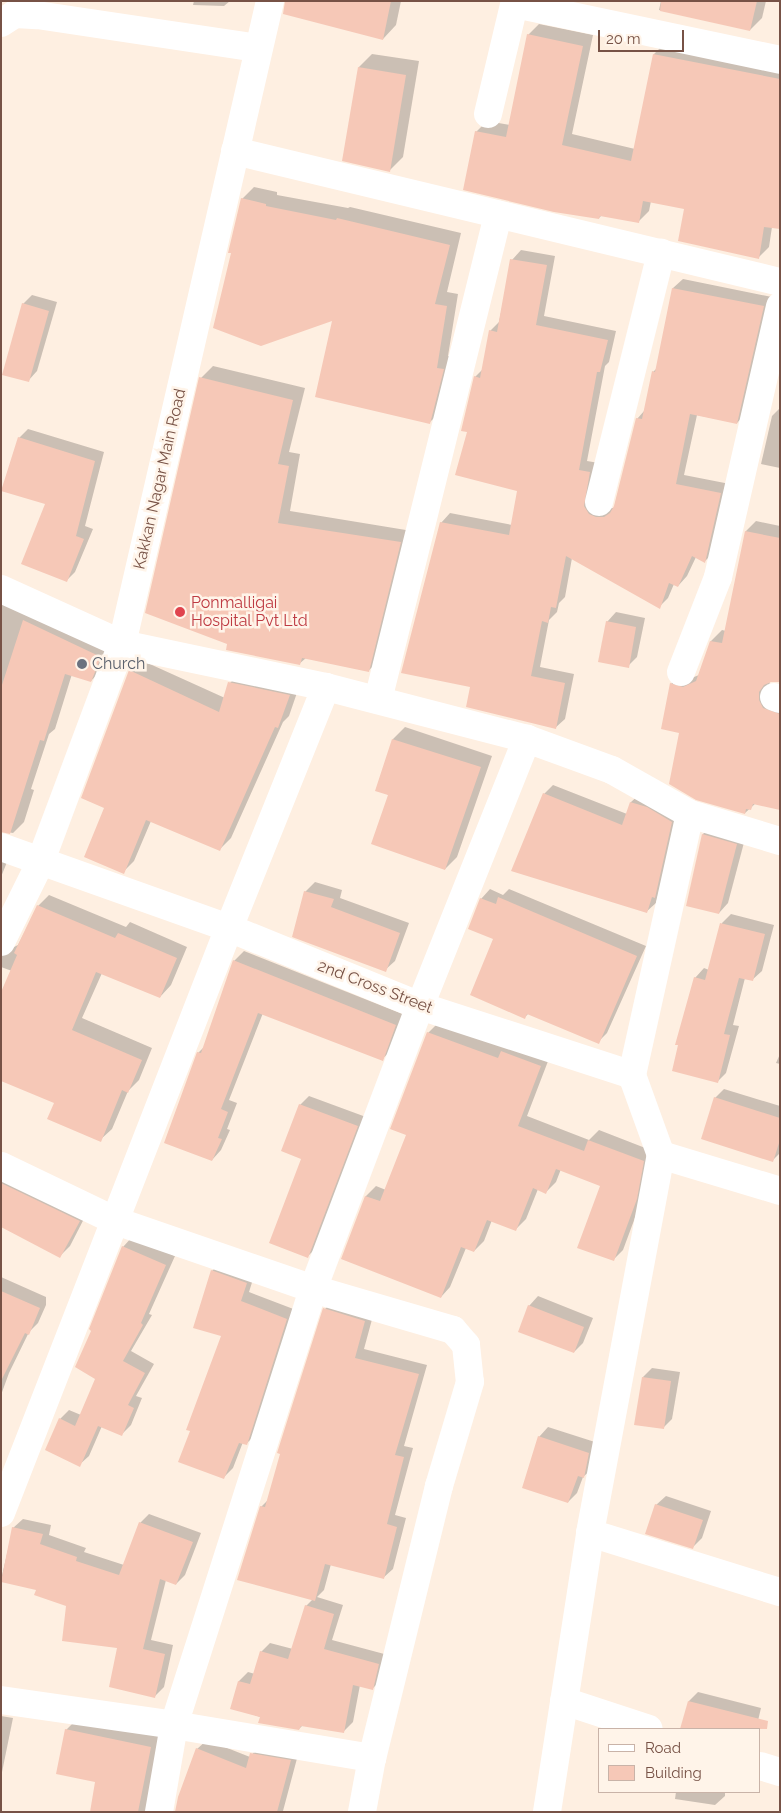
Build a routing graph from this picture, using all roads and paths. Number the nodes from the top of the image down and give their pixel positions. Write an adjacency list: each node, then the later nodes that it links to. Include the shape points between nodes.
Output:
1 (270, 1): 4 (street, Kakkan Nagar Main Road)
2 (515, 3): 5 (street); 6 (street)
3 (1, 23): 4 (street, via 15,14 37,15)
4 (259, 48): 7 (street, Kakkan Nagar Main Road)
5 (780, 60)
6 (488, 114)
7 (235, 151): 8 (street); 14 (street, Kakkan Nagar Main Road)
8 (498, 215): 9 (street); 17 (street)
9 (661, 253): 10 (street); 12 (street)
10 (780, 282)
11 (780, 306): 15 (street, via 718,576)
12 (598, 502)
13 (1, 590): 14 (street)
14 (122, 644): 16 (street); 22 (street, Kakkan Nagar Main Road)
15 (682, 672)
16 (326, 687): 17 (street); 23 (street)
17 (378, 700): 18 (street)
18 (527, 739): 19 (street, via 612,770); 25 (street)
19 (690, 814): 20 (street); 26 (street)
20 (780, 841)
21 (1, 847): 22 (street, 2nd Cross Street)
22 (40, 863): 23 (street, 2nd Cross Street); 24 (street, Kakkan Nagar Main Road)
23 (229, 928): 25 (street, 2nd Cross Street); 30 (street)
24 (1, 942)
25 (420, 1006): 26 (street, 2nd Cross Street); 31 (street)
26 (632, 1074): 27 (street)
27 (661, 1155): 29 (street); 33 (street)
28 (1, 1166): 30 (street)
29 (780, 1191)
30 (116, 1221): 31 (street); 32 (street)
31 (313, 1289): 37 (street); 39 (street, via 453,1330 466,1345 470,1382 439,1486)
32 (1, 1513)
33 (590, 1533): 34 (street); 36 (street)
34 (780, 1592)
35 (1, 1700): 37 (street)
36 (564, 1701): 38 (street); 44 (street)
37 (174, 1725): 39 (street); 42 (street)
38 (646, 1728)
39 (372, 1758): 43 (street)
40 (761, 1766): 41 (street)
41 (780, 1772)
42 (159, 1812)
43 (362, 1812)
44 (548, 1812)

